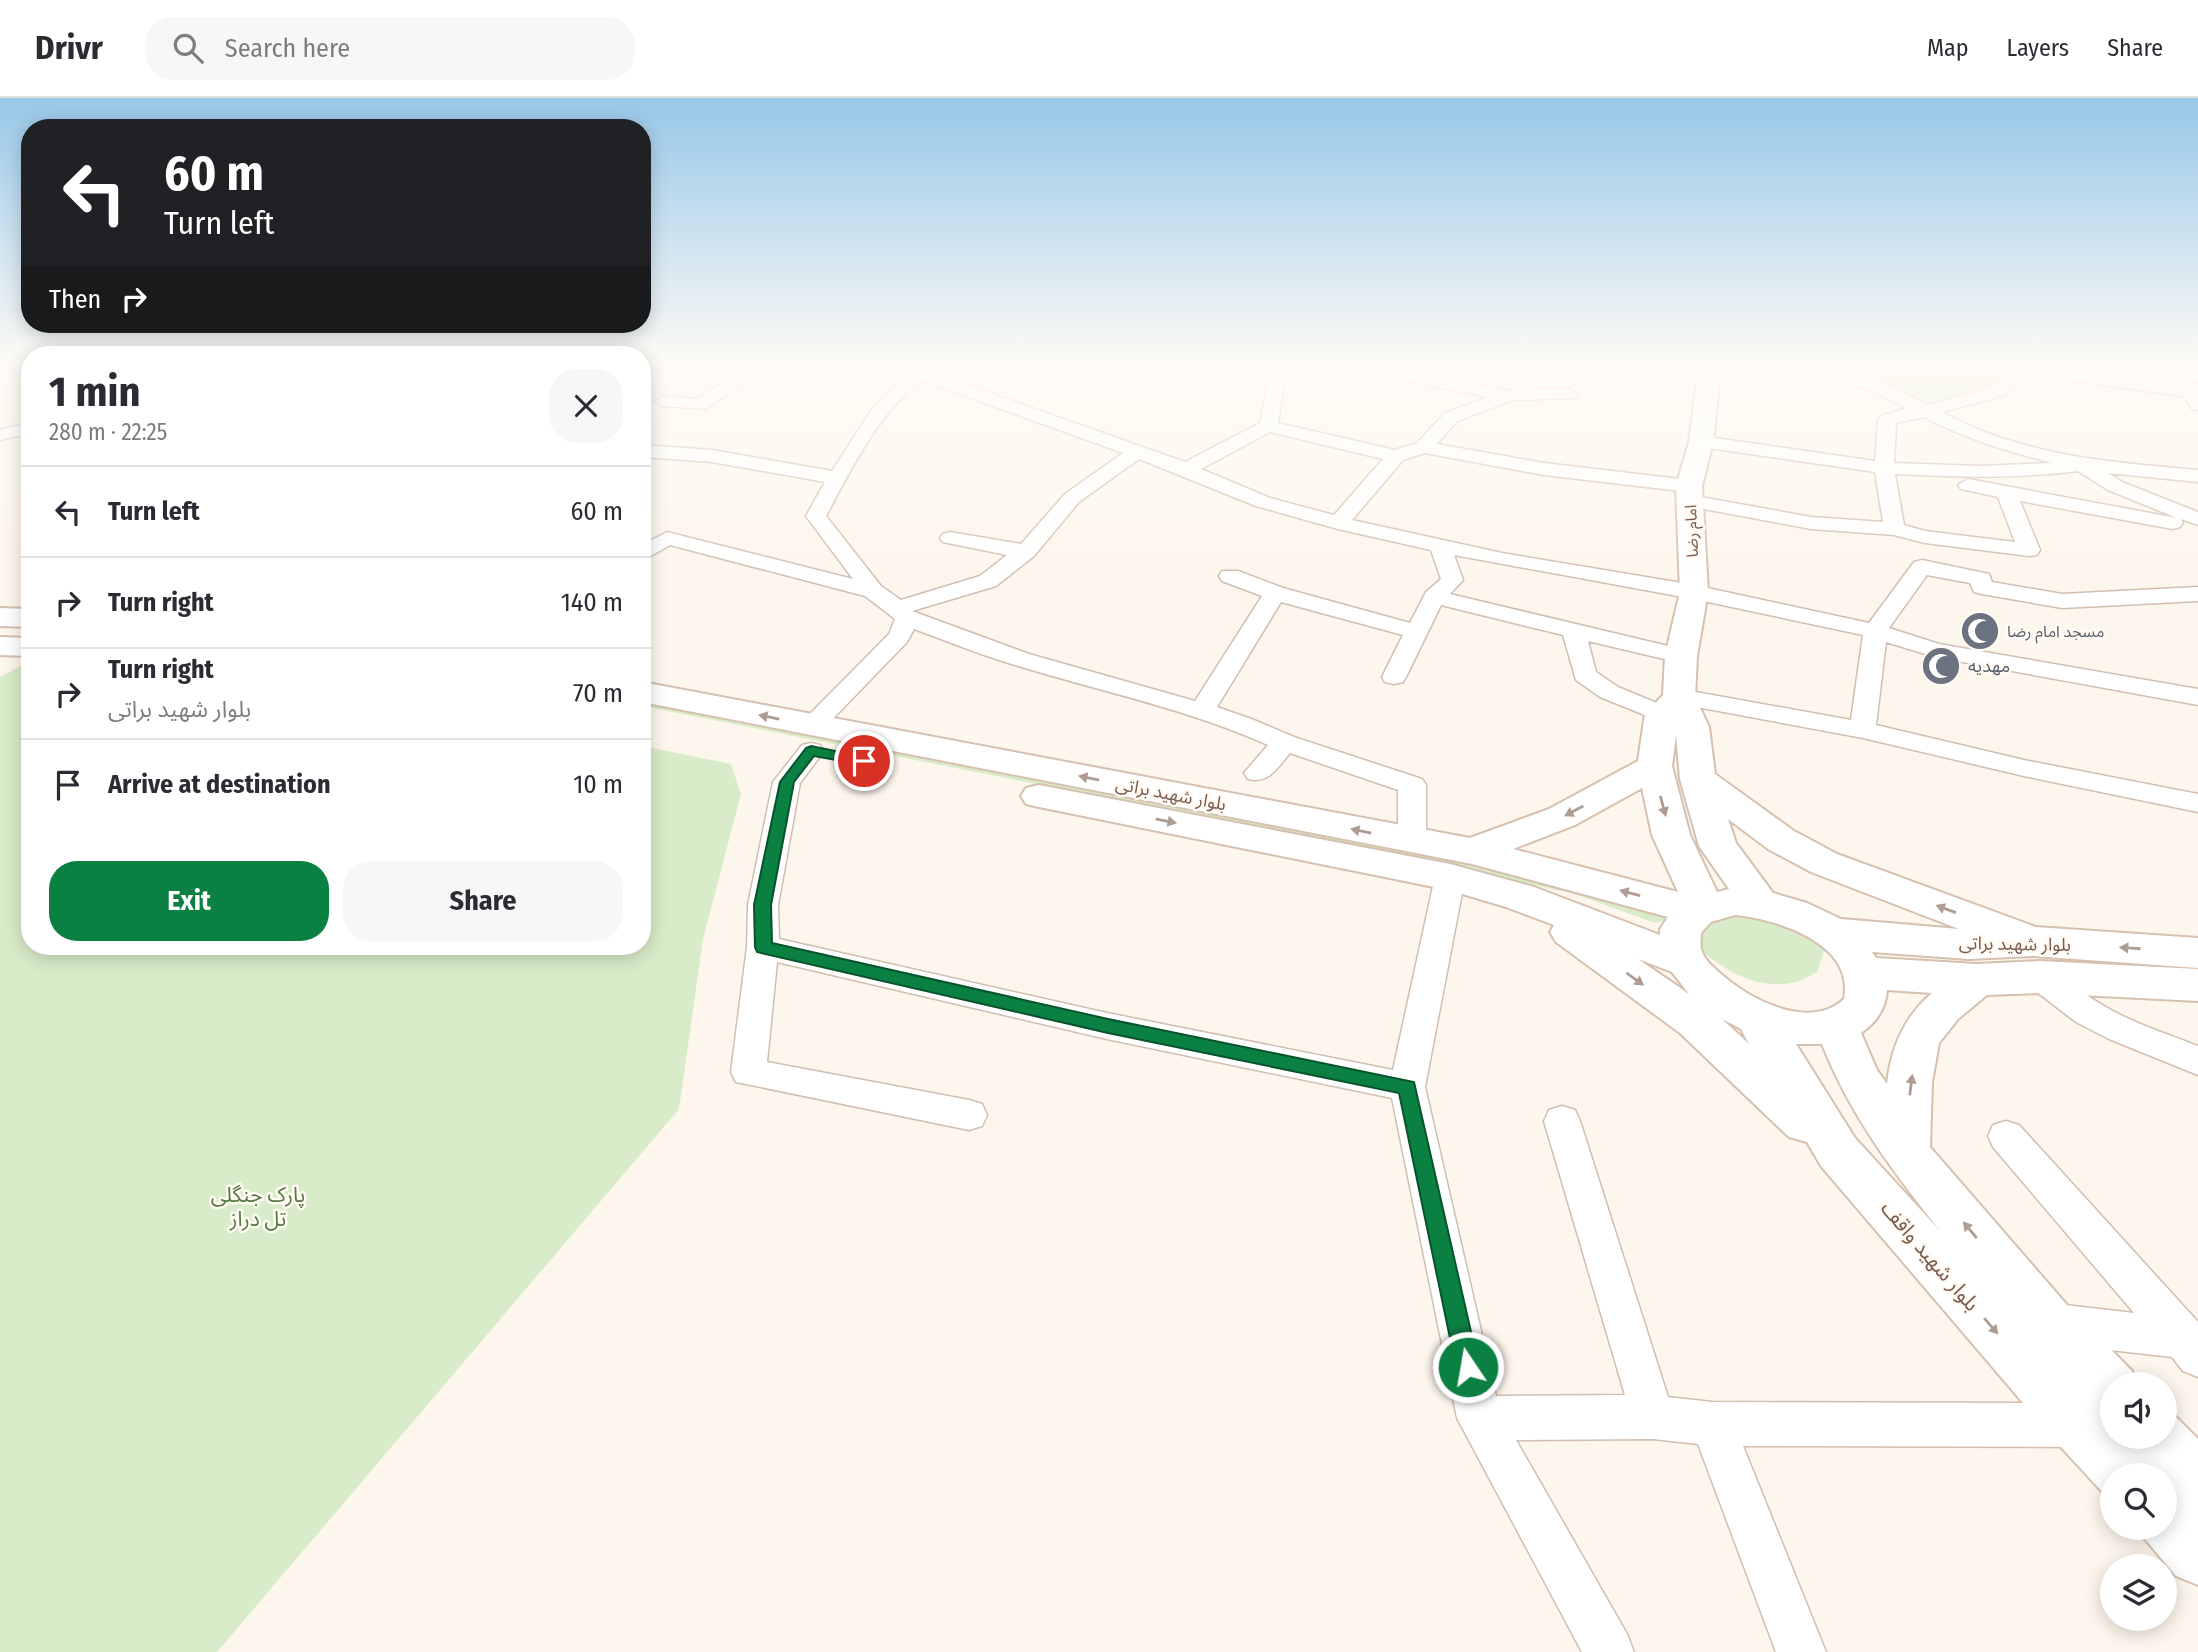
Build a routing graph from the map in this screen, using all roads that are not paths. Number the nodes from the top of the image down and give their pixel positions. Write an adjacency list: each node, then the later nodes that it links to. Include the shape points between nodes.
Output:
1 (862, 438): 18 (street)
2 (1099, 438): 12 (street)
3 (1246, 438): 16 (street)
4 (1317, 438): 13 (street)
5 (1432, 438): 10 (street)
6 (1702, 438): 9 (main road, امام رضا)
7 (1885, 438): 15 (street)
8 (1983, 438): 14 (street)
9 (1701, 442): 15 (street); 19 (main road, امام رضا)
10 (1423, 447): 13 (street); 19 (street)
11 (651, 452): 18 (street, via 712,456)
12 (1136, 452): 16 (street); 29 (street, via 1072,498)
13 (1396, 456): 22 (street)
14 (2081, 465): 15 (street, via 1979,472); 17 (street); 21 (street, via 2115,486)
15 (1884, 468): 20 (street); 24 (street)
16 (1186, 469): 22 (street, via 1263,502)
17 (2198, 476)
18 (836, 478): 32 (street, via 816,516)
19 (1689, 493): 24 (street, via 1811,523); 33 (main road, امام رضا)
20 (2007, 493): 23 (street); 25 (street, via 2029,550)
21 (2198, 519)
22 (1338, 523): 27 (street)
23 (2198, 527)
24 (1894, 529): 25 (street)
25 (1925, 537): 30 (street)
26 (950, 538): 29 (street)
27 (1440, 546): 33 (street); 36 (street, via 1452,580)
28 (651, 549): 32 (street, via 667,538)
29 (1026, 551): 37 (street, via 988,580)
30 (1922, 567): 35 (street, via 1980,579 1982,587 2062,601); 40 (street)
31 (1230, 576): 34 (street)
32 (873, 591): 37 (street)
33 (1693, 592): 40 (street); 45 (main road, امام رضا)
34 (1275, 593): 41 (street); 50 (street)
35 (2198, 594)
36 (1434, 597): 41 (street); 42 (street)
37 (902, 614): 50 (street, via 1020,659); 53 (street, via 900,637)
38 (0, 617): 39 (main road)
39 (21, 618)
40 (1875, 631): 48 (street, via 1935,650); 52 (street)
41 (1417, 632): 46 (street)
42 (1574, 632): 45 (street); 49 (street, via 1585,675 1609,692)
43 (0, 646): 44 (main road)
44 (21, 647)
45 (1681, 656): 49 (main road, امام رضا)
46 (1394, 677)
47 (651, 694): 53 (main road, بلوار شهید براتی, one-way to 47)
48 (2198, 697)
49 (1671, 706): 52 (street); 55 (main road, امام رضا); 57 (main road, امام رضا, via 1692,727)
50 (1202, 711): 54 (street)
51 (651, 718): 53 (main road, بلوار شهید براتی)
52 (1863, 730): 58 (street)
53 (811, 738): 59 (main road, بلوار شهید براتی, one-way to 53); 60 (main road, بلوار شهید براتی, one-way to 60); 65 (street, via 787,782 763,905)
54 (1285, 743): 56 (street); 59 (street, via 1412,785)
55 (1655, 766): 60 (main road, one-way to 60, via 1562,817); 63 (main road, امام رضا, one-way to 63, via 1671,835)
56 (1258, 774)
57 (1698, 779): 62 (main road, امام رضا, via 1718,846); 67 (main road, one-way to 57, via 1824,863 1770,833)
58 (2198, 803)
59 (1412, 841): 60 (main road, بلوار شهید براتی)
60 (1461, 864): 61 (main road, بلوار شهید براتی); 63 (main road, بلوار شهید براتی, one-way to 60); 75 (street)
61 (1520, 897): 68 (main road, بلوار شهید براتی); 79 (main road, one-way to 79, via 1695,1021)
62 (1759, 902): 63 (main road, via 1735,901); 64 (main road, via 1809,919)
63 (1700, 909): 68 (main road, via 1684,923 1679,937)
64 (1831, 933): 67 (main road, بلوار شهید براتی, via 1957,943); 69 (main road, via 1850,950)
65 (763, 947): 75 (street, via 1108,1026); 76 (street, via 748,1072)
66 (2198, 953): 67 (main road, بلوار شهید براتی, one-way to 67)
67 (2036, 959): 70 (main road, بلوار شهید براتی); 71 (main road, بلوار شهید براتی); 74 (street, via 2088,1013)
68 (1685, 961): 72 (main road, via 1708,991)
69 (1863, 973): 70 (main road, بلوار شهید براتی); 73 (main road, via 1865,1003 1854,1016)
70 (1977, 980): 80 (main road, one-way to 70, via 1918,1043 1942,1008)
71 (2198, 985)
72 (1757, 1019): 73 (main road, via 1799,1028); 79 (main road, بلوار شهید واقف)
73 (1836, 1025): 80 (main road, بلوار شهید واقف, via 1858,1078)
74 (2198, 1061)
75 (1407, 1087): 85 (street)
76 (969, 1115)
77 (1562, 1121): 84 (street)
78 (2006, 1136): 82 (street)
79 (1838, 1152): 83 (main road, بلوار شهید واقف, one-way to 83)
80 (1906, 1153): 81 (main road, بلوار شهید واقف, one-way to 80)
81 (2048, 1323): 82 (street); 83 (main road, بلوار شهید واقف)
82 (2193, 1344)
83 (2096, 1408): 86 (street); 88 (main road, بلوار شهید واقف)
84 (1653, 1417): 85 (street); 86 (street)
85 (1479, 1418): 92 (street)
86 (1712, 1424): 93 (street)
87 (2168, 1449): 89 (main road)
88 (2121, 1463)
89 (2198, 1480)
90 (2177, 1530): 91 (main road)
91 (2198, 1554)
92 (1609, 1652)
93 (1801, 1652)

